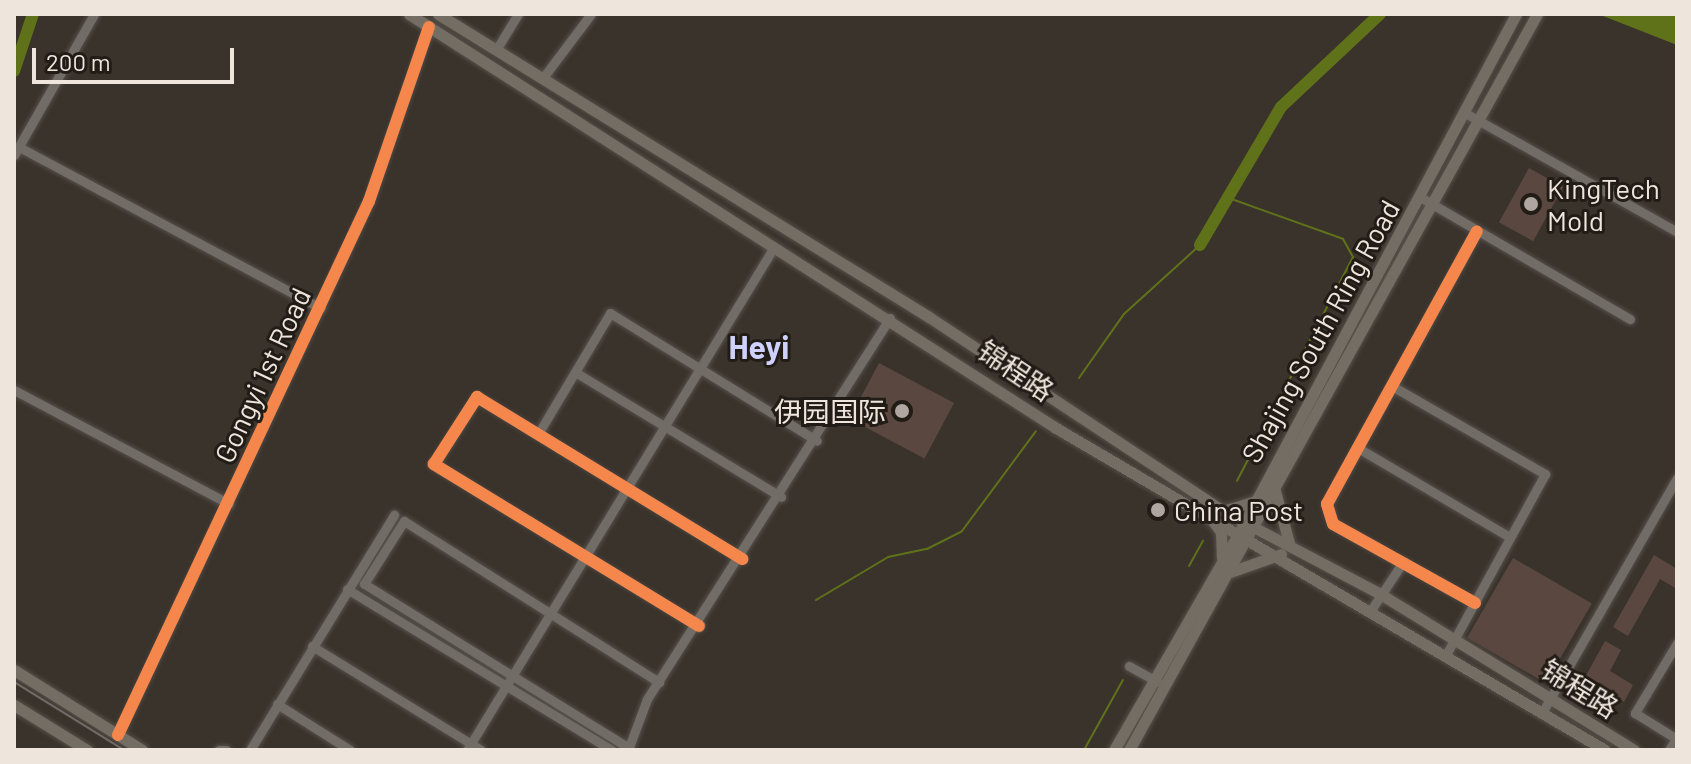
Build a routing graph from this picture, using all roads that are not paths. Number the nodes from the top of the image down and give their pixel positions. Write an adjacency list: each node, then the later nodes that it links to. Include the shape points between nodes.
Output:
1 (94, 14): 13 (street)
2 (409, 14): 8 (main road, 锦程路)
3 (438, 14): 9 (main road, 锦程路)
4 (518, 14): 9 (street)
5 (591, 14): 10 (street)
6 (1515, 14): 11 (main road, Shajing South Ring Road)
7 (1535, 18): 12 (main road, Shajing South Ring Road)
8 (429, 27): 19 (main road, 锦程路); 20 (street, Gongyi 1st Road, via 369,201)
9 (496, 50): 10 (main road, 锦程路)
10 (542, 79): 16 (main road, 锦程路)
11 (1467, 114): 12 (street); 14 (main road, Shajing South Ring Road)
12 (1479, 121): 15 (main road, Shajing South Ring Road); 18 (street)
13 (16, 151): 20 (street)
14 (1420, 197): 15 (street); 35 (main road, Shajing South Ring Road)
15 (1432, 204): 17 (street); 33 (main road, Shajing South Ring Road)
16 (775, 223): 19 (main road); 37 (main road, 锦程路)
17 (1477, 231): 22 (street); 25 (street)
18 (1677, 232)
19 (769, 244): 21 (main road, 锦程路); 23 (street)
20 (321, 308): 36 (street, Gongyi 1st Road)
21 (890, 318): 29 (street); 39 (main road, 锦程路)
22 (1630, 319)
23 (699, 368): 24 (street, via 610,313); 27 (street); 29 (street)
24 (575, 372): 27 (street); 28 (street)
25 (1392, 386): 30 (street); 41 (street, via 1545,474)
26 (14, 390): 36 (street)
27 (664, 425): 32 (street); 34 (street)
28 (538, 434): 32 (street); 44 (street, via 477,397 434,464)
29 (817, 441): 34 (street)
30 (1358, 448): 41 (street); 47 (street, via 1327,504 1333,524)
31 (1677, 478): 65 (street)
32 (626, 488): 44 (street); 45 (street)
33 (1275, 491): 40 (main road, Shajing South Ring Road); 42 (main road)
34 (781, 497): 45 (street)
35 (1256, 501): 37 (main road); 40 (main road, Shajing South Ring Road)
36 (229, 504): 69 (street, Gongyi 1st Road)
37 (1223, 511): 40 (main road, 锦程路)
38 (394, 515): 49 (street)
39 (1210, 517): 40 (main road, 锦程路); 46 (main road, via 1221,532)
40 (1248, 529): 42 (main road, 锦程路); 43 (main road, 锦程路); 46 (main road, Shajing South Ring Road); 48 (main road, Shajing South Ring Road)
41 (1510, 537): 51 (street)
42 (1289, 544): 50 (main road, 锦程路)
43 (1281, 554): 48 (main road); 52 (main road, 锦程路)
44 (587, 556): 53 (street); 54 (street)
45 (742, 559): 54 (street)
46 (1222, 561): 61 (main road, Shajing South Ring Road)
47 (1403, 562): 50 (street); 51 (street)
48 (1229, 573): 64 (main road, Shajing South Ring Road)
49 (347, 589): 57 (street); 62 (street)
50 (1382, 595): 52 (street); 55 (main road, 锦程路)
51 (1475, 603): 55 (street)
52 (1373, 607): 58 (main road, 锦程路)
53 (553, 612): 62 (street); 62 (street, via 404,521 364,584); 63 (street)
54 (699, 626): 63 (street)
55 (1455, 640): 58 (street); 65 (main road, 锦程路)
56 (1677, 643): 70 (street, via 1635,713)
57 (312, 646): 66 (street); 71 (street)
58 (1447, 653): 68 (main road, 锦程路)
59 (1129, 666): 61 (street)
60 (14, 670): 69 (main road)
61 (1153, 679): 64 (street); 81 (main road, Shajing South Ring Road)
62 (510, 682): 71 (street); 72 (street); 80 (street)
63 (659, 682): 72 (street)
64 (1165, 686): 82 (main road, Shajing South Ring Road)
65 (1551, 699): 68 (street); 84 (main road, 锦程路)
66 (277, 704): 77 (street); 78 (street)
67 (14, 705): 73 (main road)
68 (1543, 711): 83 (main road, 锦程路)
69 (118, 735): 74 (main road)
70 (1677, 739): 85 (street)
71 (469, 747): 79 (street)
72 (629, 749)
73 (87, 750)
74 (142, 750)
75 (219, 750): 76 (street)
76 (226, 750)
77 (250, 750)
78 (350, 750)
79 (481, 750)
80 (612, 750)
81 (1114, 750)
82 (1129, 750)
83 (1605, 750)
84 (1634, 750)
85 (1669, 750)

